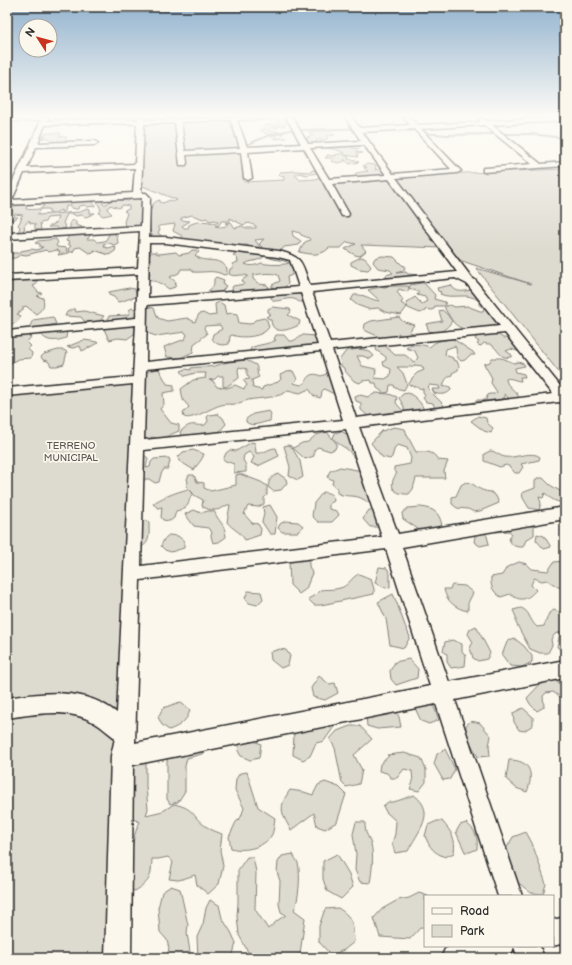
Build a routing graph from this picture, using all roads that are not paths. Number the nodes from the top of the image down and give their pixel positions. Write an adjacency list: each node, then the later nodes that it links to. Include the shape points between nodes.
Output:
1 (25, 162): 12 (street)
2 (138, 162): 9 (street)
3 (246, 162): 14 (street)
4 (315, 162): 15 (street)
5 (381, 162): 13 (street)
6 (449, 162): 13 (street, via 457,170)
7 (534, 162): 10 (street)
8 (565, 164): 10 (street)
9 (138, 166): 12 (street); 16 (street)
10 (539, 166): 11 (street)
11 (486, 170)
12 (21, 171): 17 (street)
13 (392, 177): 15 (street); 23 (street)
14 (248, 178)
15 (326, 182): 18 (street)
16 (137, 194): 17 (street); 19 (street, via 146,197)
17 (7, 202)
18 (345, 214)
19 (145, 234): 20 (street); 21 (street); 24 (street, via 166,240 288,256 296,262)
20 (7, 236)
21 (143, 270): 22 (street); 25 (street)
22 (7, 278)
23 (467, 279): 24 (street, via 456,275); 27 (street)
24 (305, 289): 25 (street); 29 (street)
25 (141, 302): 26 (street)
26 (141, 321): 28 (street); 30 (street)
27 (509, 329): 29 (street); 33 (street)
28 (7, 334)
29 (325, 348): 30 (street); 34 (street)
30 (140, 366): 31 (street)
31 (139, 380): 32 (street); 35 (street)
32 (7, 392)
33 (563, 399): 34 (street)
34 (351, 423): 35 (street); 37 (street)
35 (137, 446): 38 (street)
36 (565, 513): 37 (street)
37 (392, 542): 38 (street); 40 (street)
38 (132, 574): 42 (street)
39 (565, 669): 40 (street)
40 (443, 694): 43 (street); 44 (street)
41 (7, 708): 42 (street, via 53,702 79,705 103,716)
42 (126, 734): 43 (street)
43 (122, 756): 49 (street)
44 (510, 895)
45 (565, 930): 46 (street)
46 (554, 933)
47 (498, 947): 50 (street)
48 (527, 947): 51 (street)
49 (118, 958)
50 (454, 958)
51 (531, 958)

